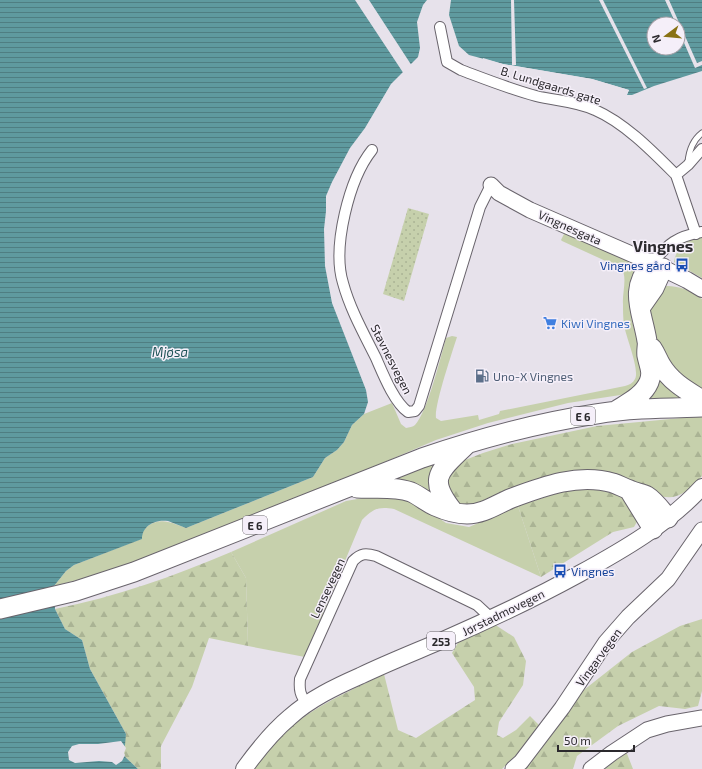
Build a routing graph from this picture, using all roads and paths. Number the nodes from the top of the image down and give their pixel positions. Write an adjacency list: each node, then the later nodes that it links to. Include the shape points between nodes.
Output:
1 (440, 27): 6 (street, B. Lundgaards gate, via 447,62 461,70 537,96 576,103 596,110 619,123)
2 (702, 133): 5 (lane, via 689,152)
3 (702, 149): 5 (street)
4 (372, 150): 7 (street, Stavnesvegen, via 365,158 350,190 340,268 349,300 384,375 402,408 408,412 415,411 419,406 480,207)
5 (688, 165): 6 (street)
6 (676, 175): 8 (street)
7 (491, 186): 9 (street, Vingnesgata, via 530,210)
8 (699, 233): 9 (street, via 669,244)
9 (658, 265): 10 (main road, Vingnesgata); 11 (highway, via 644,272 638,290 641,320)
10 (702, 289)
11 (647, 341): 12 (highway, via 667,374); 14 (highway, via 651,369 648,383 639,395)
12 (702, 400)
13 (702, 407): 14 (highway, E 6)
14 (616, 411): 15 (highway, E 6, via 542,424)
15 (467, 444): 17 (highway, E 6, via 422,458); 19 (highway, via 443,468 438,481 442,498)
16 (702, 487): 20 (main road, Jørstadmovegen / 253)
17 (347, 488): 19 (highway, via 401,490 420,496 434,506); 23 (highway, E 6, via 162,562 76,591)
18 (629, 490): 19 (highway, via 605,481 570,481 530,492 478,513); 20 (highway, via 646,495); 21 (highway)
19 (452, 512)
20 (668, 518): 21 (main road, Jørstadmovegen / 253)
21 (653, 529): 24 (main road, Jørstadmovegen / 253, via 610,557)
22 (702, 530): 28 (street, Vingarvegen, via 668,579 606,642 562,708)
23 (0, 609)
24 (491, 618): 25 (main road, Jørstadmovegen / 253, via 342,684); 25 (street, Lensevegen, via 477,605 376,556 362,554 353,561 300,679 300,695)
25 (307, 704): 27 (main road, Jørstadmovegen / 253, via 273,733)
26 (702, 718): 29 (street, via 646,730)
27 (244, 769)
28 (513, 769)
29 (591, 769)

